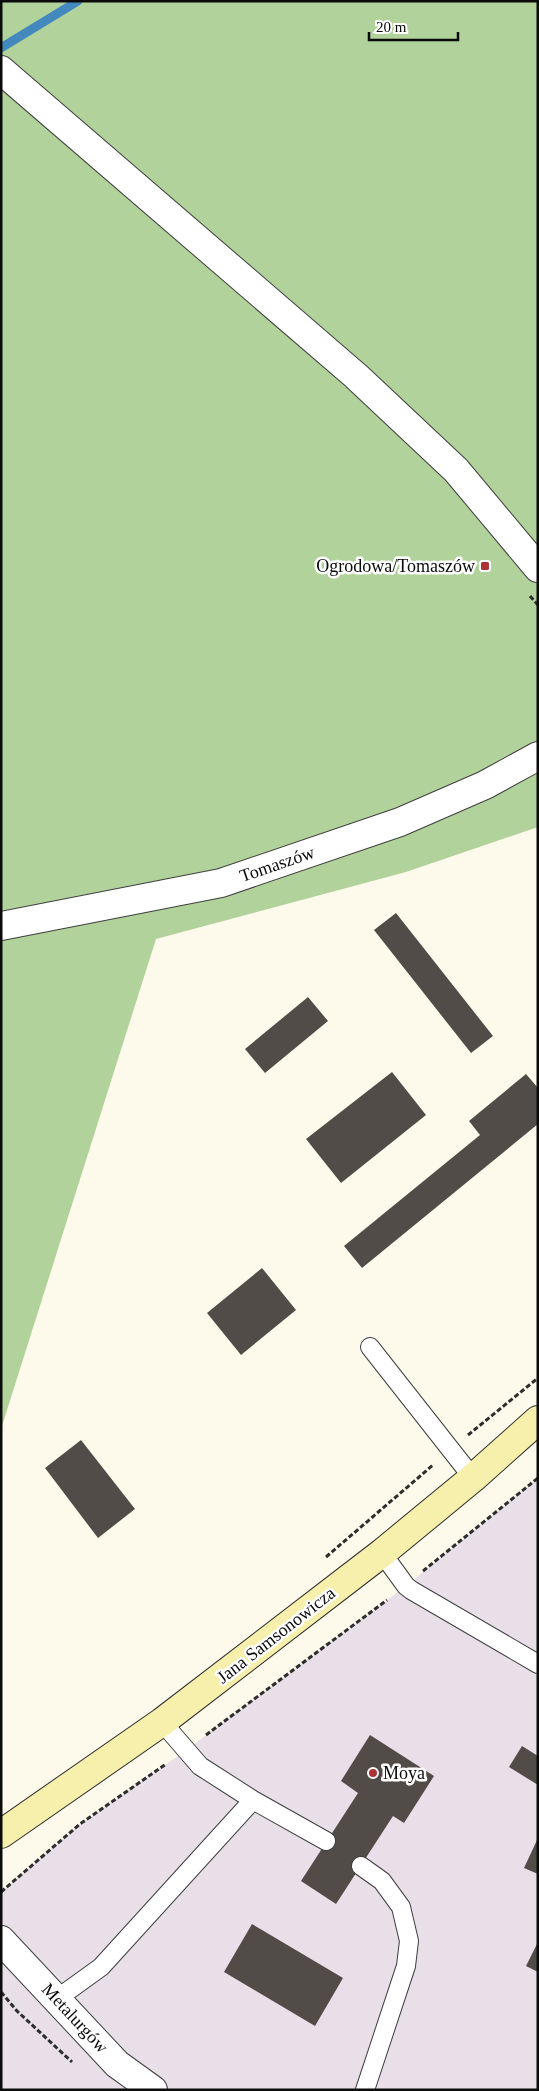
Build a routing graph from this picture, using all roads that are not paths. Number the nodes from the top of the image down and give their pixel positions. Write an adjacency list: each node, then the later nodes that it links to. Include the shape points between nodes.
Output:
1 (1, 70): 2 (street, via 356,376 449,463)
2 (538, 568)
3 (538, 756): 4 (street, Tomaszów, via 485,785 400,822 221,883)
4 (1, 926)
5 (370, 1347): 7 (lane)
6 (538, 1420): 7 (main road, Jana Samsonowicza)
7 (474, 1478): 8 (main road, Jana Samsonowicza)
8 (382, 1553): 9 (lane, via 406,1586); 10 (main road, Jana Samsonowicza)
9 (538, 1664)
10 (162, 1722): 11 (lane, via 200,1766); 12 (main road, Jana Samsonowicza)
11 (253, 1800): 13 (lane); 16 (lane, via 101,1968)
12 (1, 1834)
13 (326, 1842)
14 (361, 1866): 18 (lane, via 382,1882 401,1907 409,1941 406,1966)
15 (1, 1940): 16 (street, Metalurgów)
16 (58, 1998): 17 (street, Metalurgów, via 117,2064)
17 (153, 2090)
18 (365, 2090)

